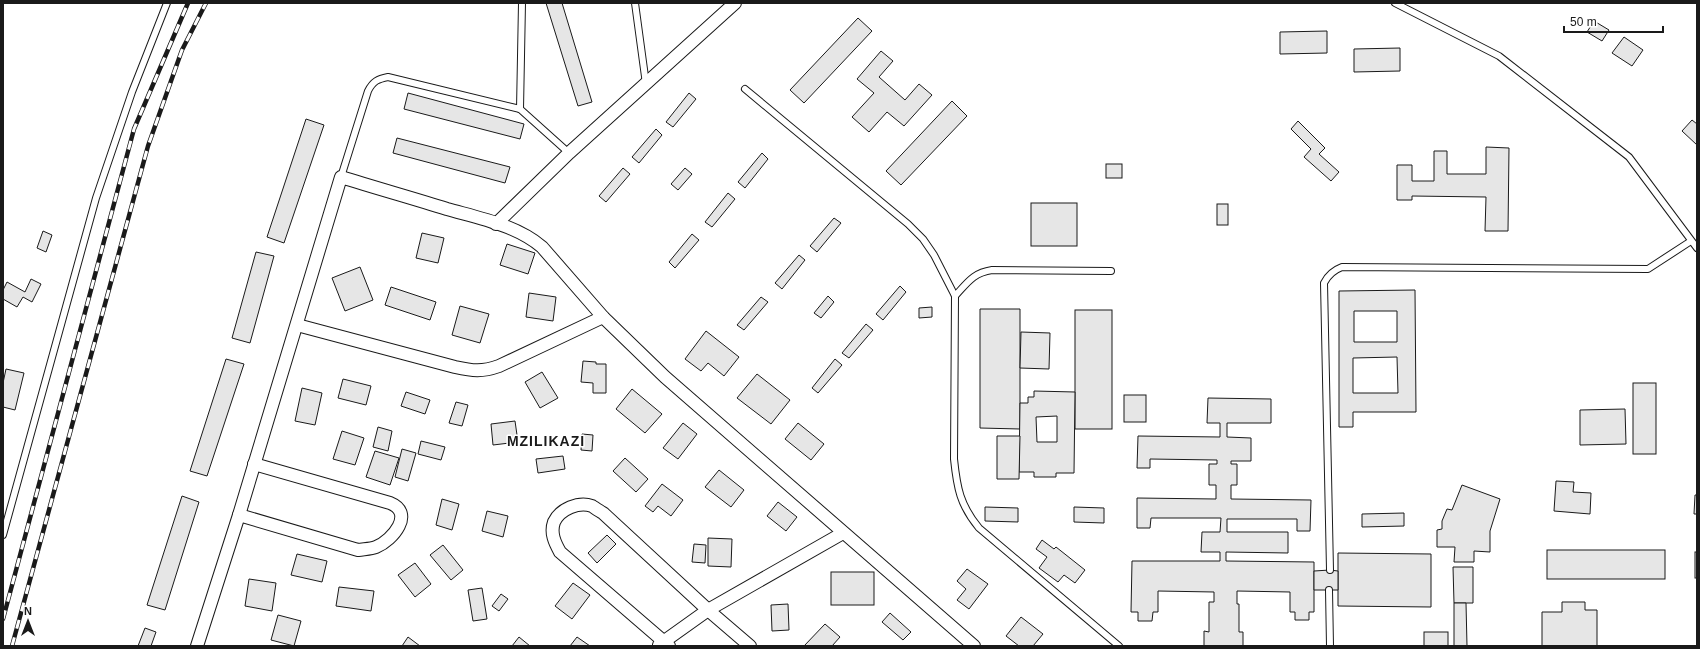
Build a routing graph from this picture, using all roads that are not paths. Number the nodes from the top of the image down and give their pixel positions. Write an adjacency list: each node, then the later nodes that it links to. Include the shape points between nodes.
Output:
1 (167, 3): 21 (lane, via 132,92 96,198)
2 (522, 3): 8 (lane)
3 (635, 3): 6 (lane)
4 (735, 3): 6 (street)
5 (1395, 3): 12 (lane, via 1499,56 1629,157)
6 (646, 84): 9 (street)
7 (745, 89): 15 (lane, via 908,224 934,255)
8 (520, 109): 9 (lane); 10 (lane, via 388,77 378,79 368,91)
9 (569, 153): 11 (street)
10 (341, 178): 11 (street); 17 (street)
11 (496, 224): 16 (street, via 524,234 542,247)
12 (1692, 241): 13 (lane); 22 (lane, via 1648,269 1342,267 1326,277 1324,283)
13 (1697, 248)
14 (1111, 270): 15 (lane, via 980,272)
15 (955, 296): 29 (lane, via 954,459 961,500 979,528)
16 (603, 317): 17 (street, via 484,371 455,368); 20 (street, via 665,377)
17 (297, 325): 18 (street)
18 (254, 464): 19 (street); 19 (street, via 390,503 400,510 401,521 396,531 377,547 358,550)
19 (239, 515): 26 (street)
20 (843, 533): 24 (street); 28 (street)
21 (3, 536)
22 (1330, 570)
23 (1329, 590): 30 (lane)
24 (708, 610): 25 (street); 25 (street, via 602,512 591,506 570,507 554,522 555,544 560,552); 27 (street)
25 (664, 644)
26 (198, 646)
27 (750, 646)
28 (974, 646)
29 (1119, 646)
30 (1330, 646)

